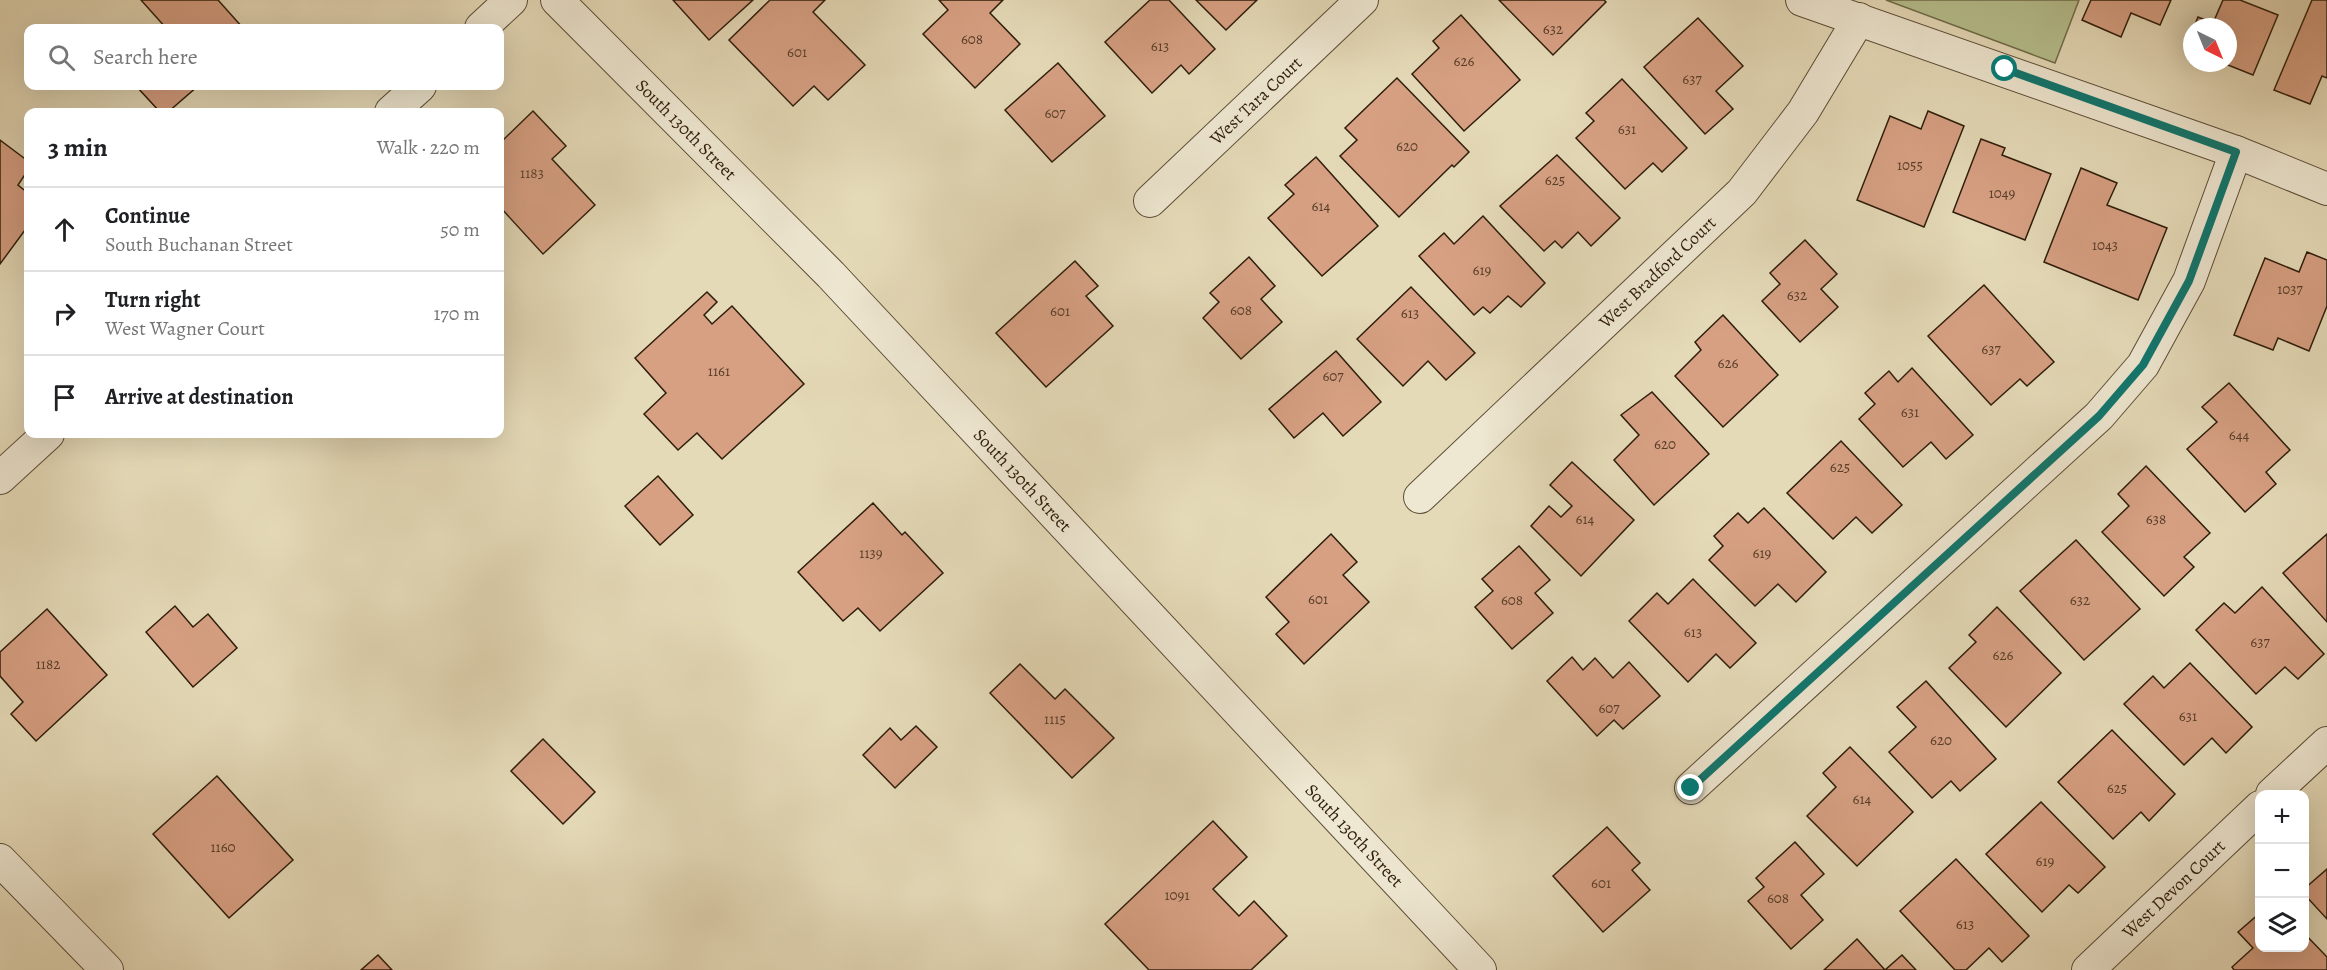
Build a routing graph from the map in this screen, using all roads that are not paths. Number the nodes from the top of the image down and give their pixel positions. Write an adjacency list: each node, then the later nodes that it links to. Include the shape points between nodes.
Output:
1 (511, 0): 6 (street)
2 (556, 0): 21 (street, South 130th Street, via 831,275)
3 (1362, 0): 11 (street, West Tara Court)
4 (1802, 0): 5 (street)
5 (1859, 19): 9 (street); 14 (street, West Bradford Court, via 1803,112 1742,192)
6 (485, 24)
7 (416, 90): 8 (street)
8 (395, 108)
9 (2236, 152): 10 (street); 16 (street, via 2189,281 2143,365 2099,416)
10 (2327, 189)
11 (1150, 201)
12 (44, 438): 13 (street)
13 (0, 478)
14 (1420, 497)
15 (2327, 742): 17 (street)
16 (1691, 788)
17 (2277, 790)
18 (2255, 811): 22 (street, West Devon Court)
19 (0, 860): 20 (street)
20 (107, 970)
21 (1480, 970)
22 (2088, 970)

